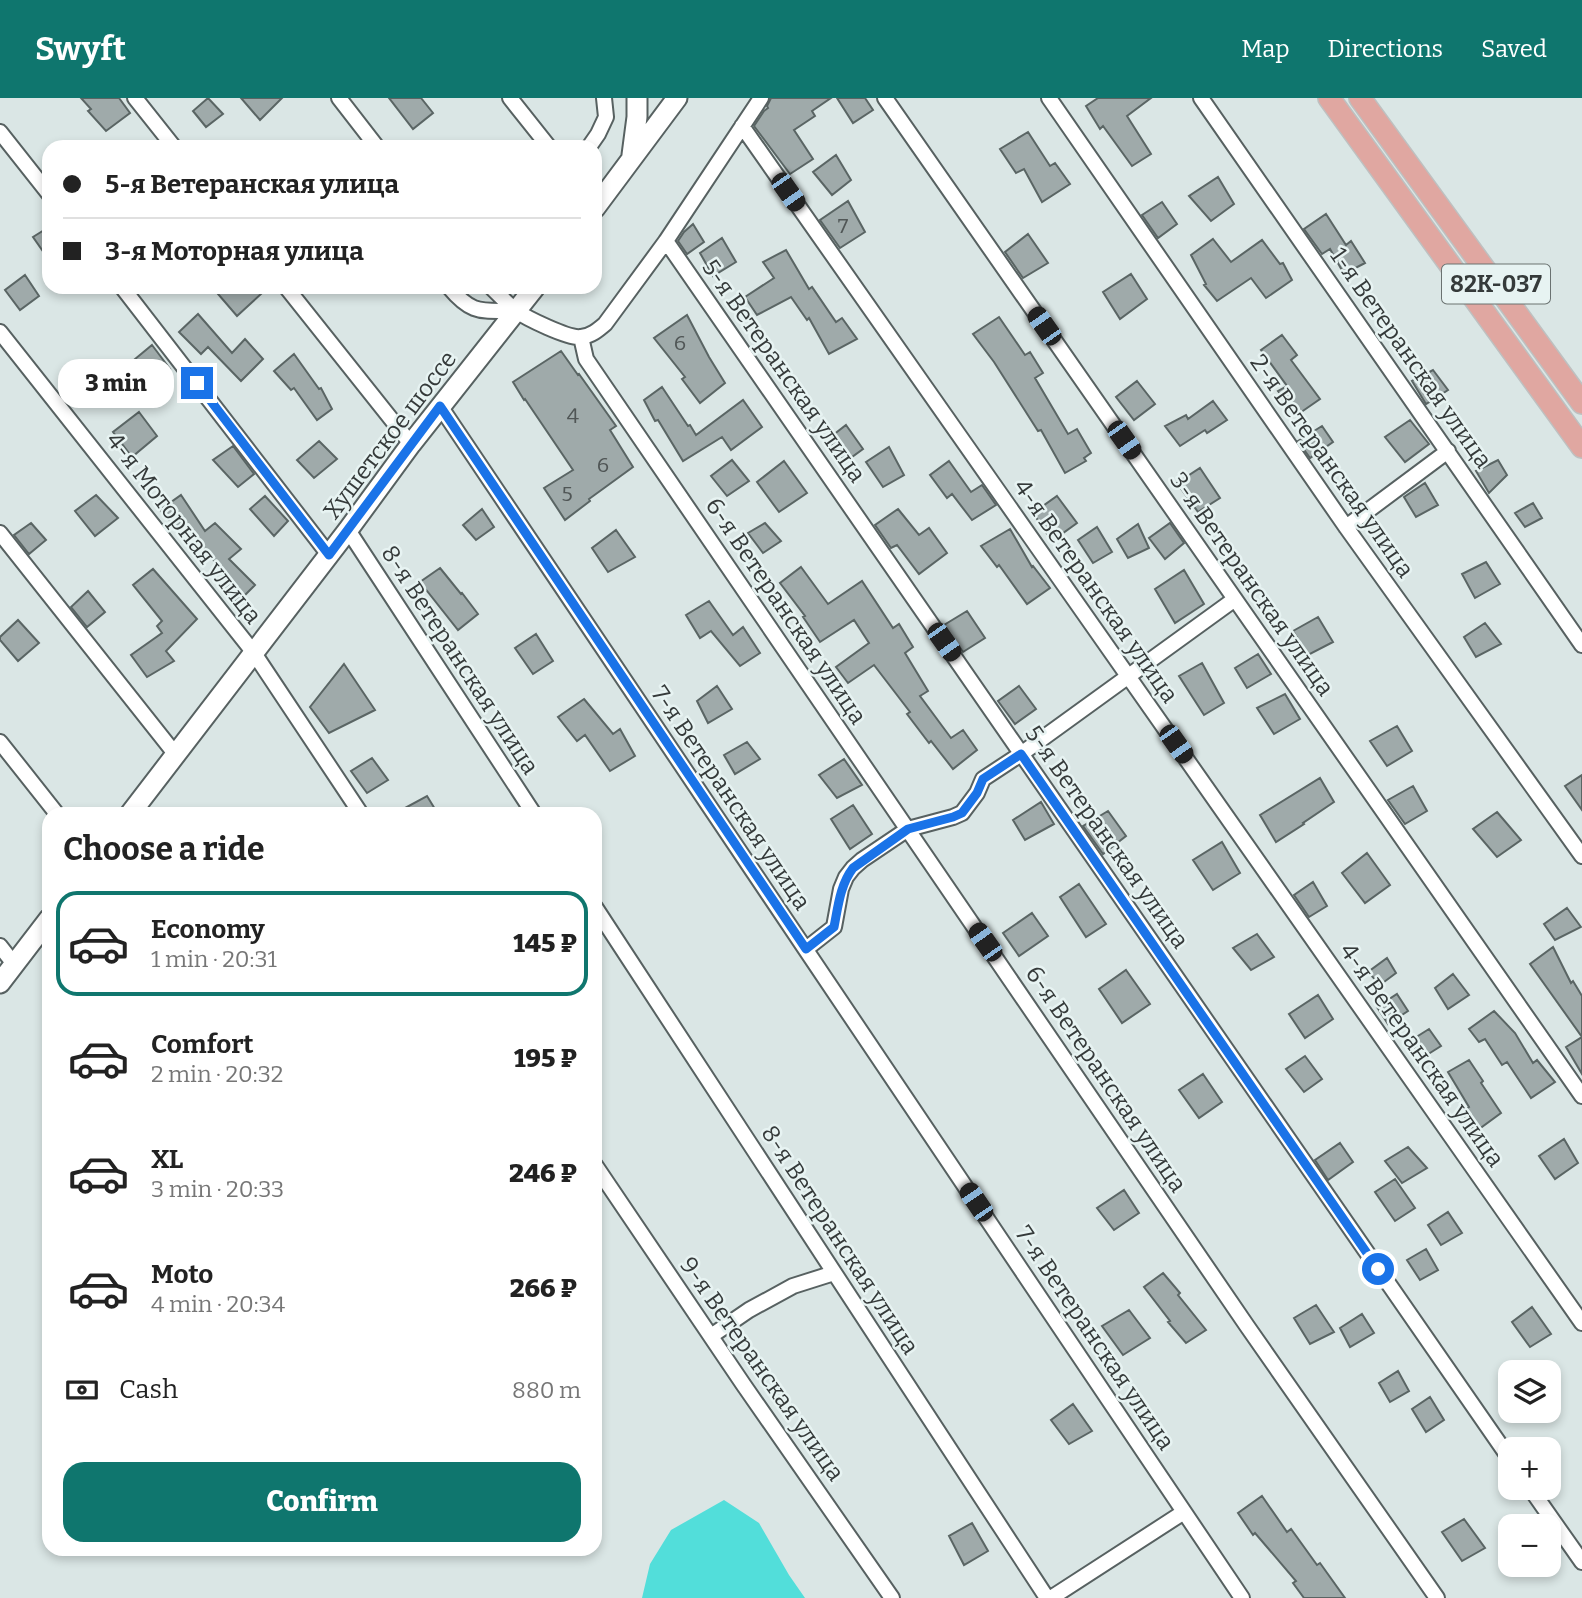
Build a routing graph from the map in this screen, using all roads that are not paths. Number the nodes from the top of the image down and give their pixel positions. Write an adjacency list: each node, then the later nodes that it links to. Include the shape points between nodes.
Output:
1 (135, 98): 15 (street)
2 (339, 98): 16 (street)
3 (510, 98): 17 (street)
4 (604, 98): 18 (street, via 606,117)
5 (636, 98): 19 (main road)
6 (761, 98): 13 (street)
7 (885, 98): 40 (street, 3-я Ветеранская улица)
8 (1049, 98): 36 (street, 2-я Ветеранская улица)
9 (1201, 98): 35 (street, 1-я Ветеранская улица)
10 (1329, 98): 34 (main road)
11 (1360, 98): 31 (main road, 82К-037)
12 (676, 99): 19 (main road)
13 (742, 126): 22 (street); 43 (street, 4-я Ветеранская улица)
14 (0, 132): 20 (street)
15 (168, 140)
16 (372, 140)
17 (543, 140)
18 (594, 140)
19 (631, 159): 21 (main road)
20 (42, 185)
21 (602, 198)
22 (666, 240): 30 (street, via 605,324); 45 (street, 5-я Ветеранская улица)
23 (127, 294): 39 (street)
24 (292, 294): 33 (street)
25 (455, 294): 28 (street, via 473,309)
26 (498, 294): 28 (street)
27 (530, 294): 28 (main road, Хушетское шоссе)
28 (517, 312): 30 (street, via 556,331); 32 (main road, Хушетское шоссе)
29 (0, 332): 42 (street, 4-я Моторная улица)
30 (581, 337): 51 (street, 6-я Ветеранская улица, via 586,359)
31 (1582, 403)
32 (440, 406): 33 (main road, Хушетское шоссе); 56 (street, 7-я Ветеранская улица)
33 (411, 444): 37 (main road, Хушетское шоссе)
34 (1582, 447)
35 (1448, 451): 36 (street); 41 (street, 1-я Ветеранская улица)
36 (1346, 527): 52 (street, 2-я Ветеранская улица)
37 (348, 530): 39 (main road, Хушетское шоссе); 50 (street, 8-я Ветеранская улица)
38 (0, 533): 46 (street)
39 (329, 555): 42 (main road, Хушетское шоссе)
40 (1235, 600): 43 (street); 59 (street, 3-я Ветеранская улица)
41 (1582, 645)
42 (254, 653): 46 (main road, Хушетское шоссе); 49 (street)
43 (1129, 677): 45 (street); 62 (street, 4-я Ветеранская улица)
44 (0, 741): 47 (street)
45 (1021, 754): 51 (street, via 983,779 962,813); 64 (street, 5-я Ветеранская улица)
46 (176, 755): 48 (main road, Хушетское шоссе)
47 (52, 807)
48 (135, 807)
49 (356, 807)
50 (529, 807)
51 (908, 829): 56 (street, via 853,868 841,889 834,927); 71 (street, 6-я Ветеранская улица)
52 (1582, 856)
53 (602, 919): 61 (street, 8-я Ветеранская улица)
54 (42, 928): 57 (main road)
55 (0, 946): 57 (street)
56 (806, 949): 66 (street, 7-я Ветеранская улица)
57 (14, 964): 58 (main road)
58 (0, 983)
59 (1582, 1096)
60 (602, 1175): 63 (street, 9-я Ветеранская улица)
61 (834, 1273): 63 (street, via 793,1286); 69 (street, 8-я Ветеранская улица)
62 (1582, 1323)
63 (711, 1336): 68 (street, 9-я Ветеранская улица)
64 (1498, 1442)
65 (1538, 1500): 67 (street)
66 (1184, 1512): 69 (street); 70 (street, 7-я Ветеранская улица)
67 (1582, 1562)
68 (892, 1598)
69 (1049, 1598)
70 (1242, 1598)
71 (1437, 1598)

